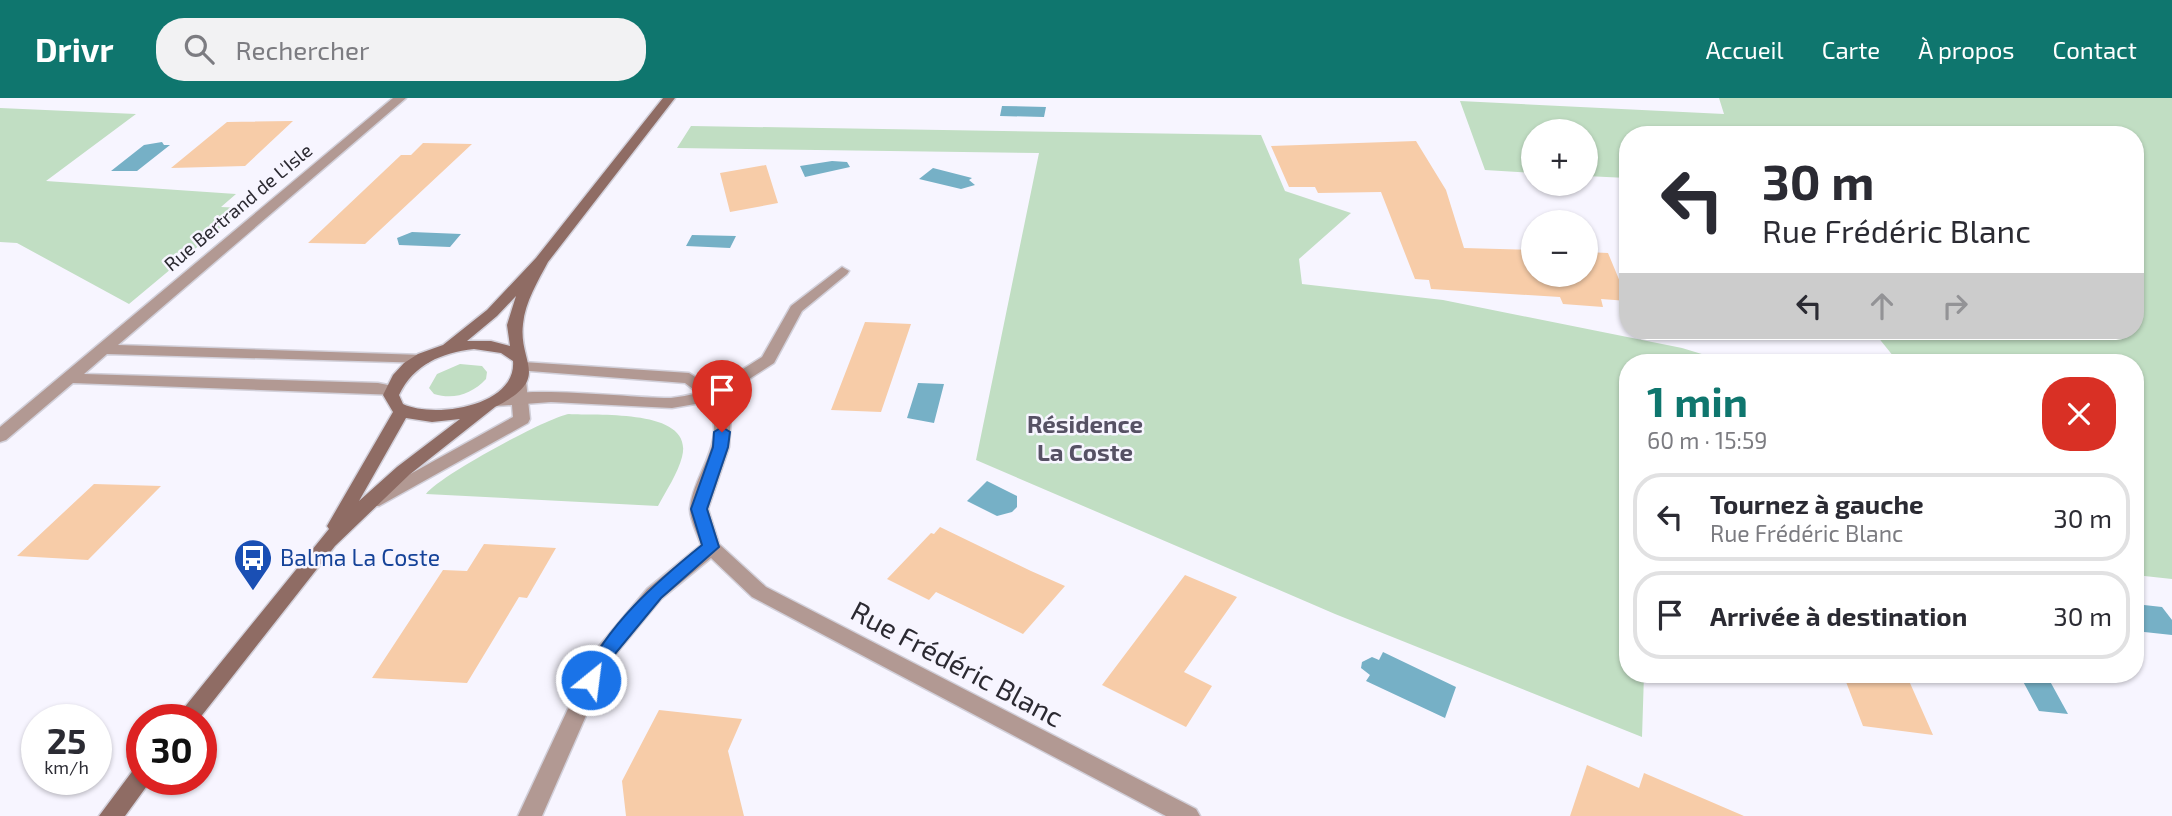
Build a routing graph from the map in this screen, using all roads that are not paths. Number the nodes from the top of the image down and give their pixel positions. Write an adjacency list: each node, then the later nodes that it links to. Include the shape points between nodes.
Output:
1 (400, 98): 5 (street, Rue Bertrand de L'Isle)
2 (669, 98): 3 (main road)
3 (541, 261): 6 (main road, via 492,313); 8 (main road, via 515,329)
4 (842, 271): 11 (street, via 796,309 768,360)
5 (104, 349): 7 (street); 9 (street, Rue Bertrand de L'Isle)
6 (445, 350): 7 (main road); 8 (main road, via 468,345 508,349)
7 (422, 360): 10 (main road, via 402,374)
8 (520, 376): 11 (street, via 672,403); 11 (street, via 689,378); 12 (street); 15 (street, via 522,419)
9 (69, 378): 10 (street); 14 (street, Rue Bertrand de L'Isle)
10 (392, 391): 13 (main road)
11 (712, 396): 17 (street, Rue Frédéric Blanc, via 723,416 720,447 699,509)
12 (492, 403): 13 (main road, via 432,418); 15 (main road, via 403,471)
13 (402, 411): 16 (main road)
14 (0, 436)
15 (367, 505): 16 (main road)
16 (328, 541): 18 (main road)
17 (711, 547): 21 (street, via 654,594 602,657); 22 (street, Rue Frédéric Blanc, via 759,592)
18 (198, 704)
19 (127, 795): 20 (main road)
20 (111, 816)
21 (530, 816)
22 (1188, 816)

